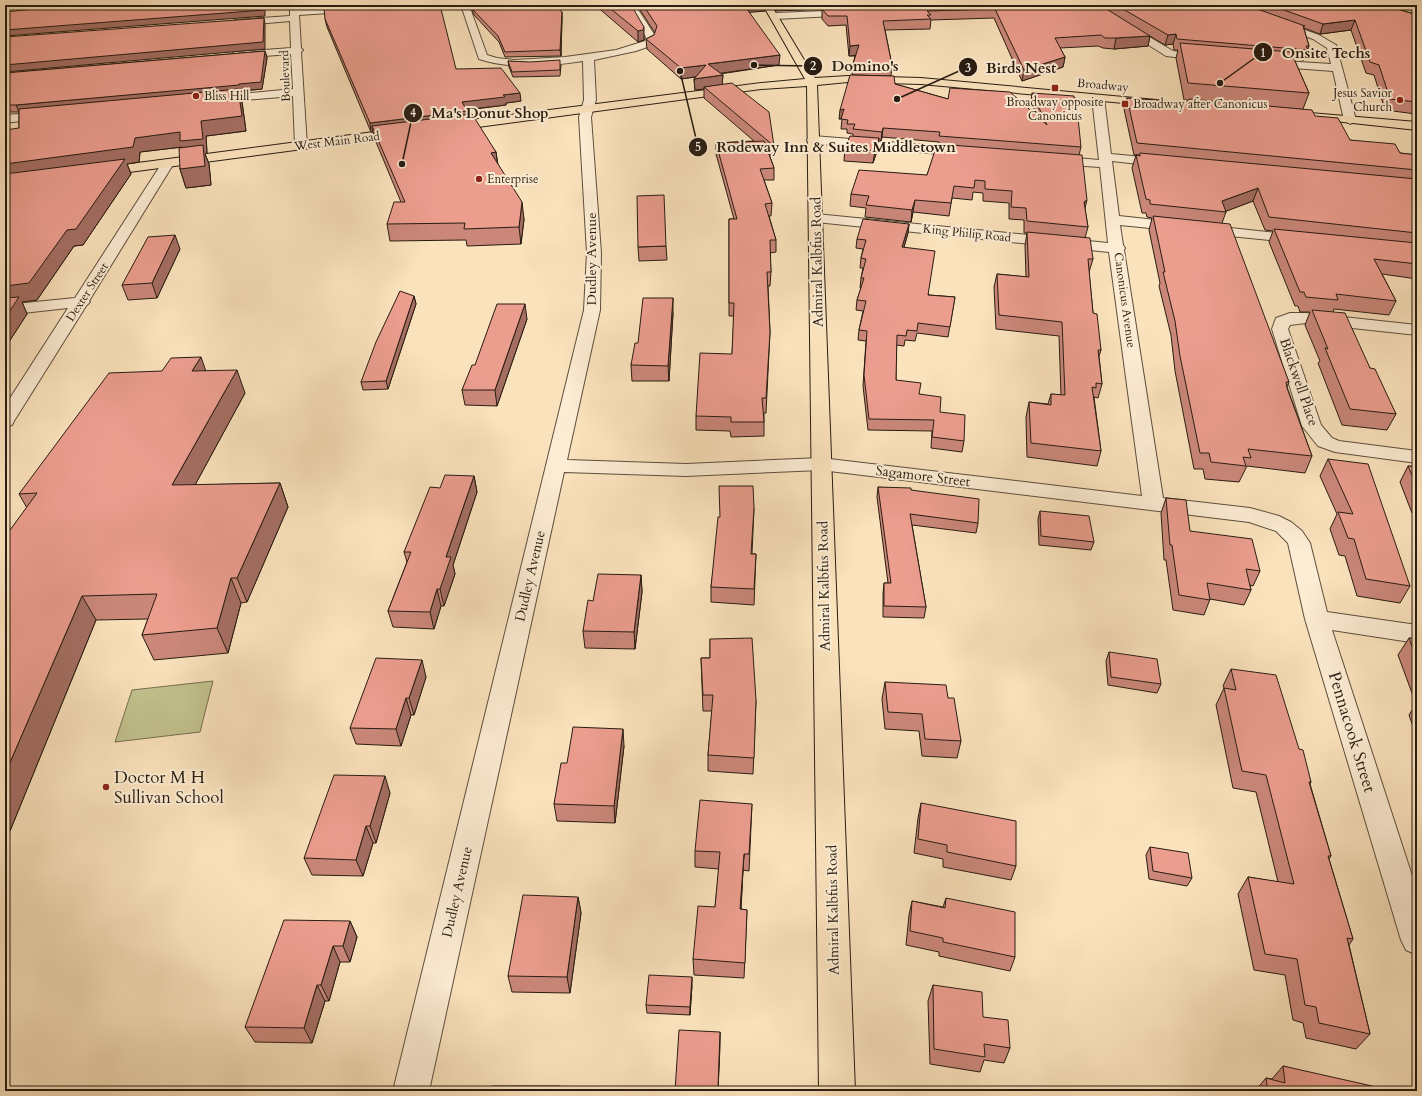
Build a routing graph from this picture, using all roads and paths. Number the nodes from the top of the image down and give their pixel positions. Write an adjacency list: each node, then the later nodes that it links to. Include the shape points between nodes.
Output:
1 (403, 5): 7 (street)
2 (465, 5): 13 (street, via 476,42 486,60 520,63)
3 (631, 5): 13 (street, via 651,37 651,42 634,49)
4 (766, 5): 9 (main road)
5 (1089, 5): 14 (street, via 1170,54)
6 (1226, 5): 16 (street, via 1323,40 1332,47)
7 (295, 12): 10 (street); 11 (street, Boulevard)
8 (862, 12): 9 (street)
9 (775, 16): 17 (main road)
10 (225, 24)
11 (298, 50): 12 (street); 18 (street, Boulevard)
12 (227, 56)
13 (588, 56): 22 (street, Dudley Avenue, via 590,100)
14 (1219, 59)
15 (1258, 62): 16 (street)
16 (1337, 68): 26 (street)
17 (811, 81): 19 (main road, Broadway, via 888,79); 22 (main road); 30 (main road, Admiral Kalbfus Road)
18 (299, 92): 20 (street); 31 (street, Boulevard)
19 (1098, 98): 21 (main road, Broadway); 34 (street, Canonicus Avenue)
20 (195, 101)
21 (1169, 104)
22 (586, 108): 28 (main road); 48 (street, Dudley Avenue, via 594,253 592,310)
23 (60, 114): 25 (street)
24 (1297, 115): 26 (main road)
25 (5, 119)
26 (1350, 120): 27 (main road)
27 (1417, 126)
28 (438, 128)
29 (415, 131): 31 (main road, West Main Road)
30 (813, 140): 32 (street); 38 (main road, Admiral Kalbfus Road)
31 (301, 146): 35 (main road, West Main Road)
32 (980, 154)
33 (1043, 159): 34 (street)
34 (1106, 161): 36 (street); 39 (street, Canonicus Avenue)
35 (168, 163): 37 (main road, West Main Road); 42 (street, Dexter Street)
36 (1179, 164)
37 (84, 174)
38 (816, 218): 41 (street, King Philip Road); 47 (main road, Admiral Kalbfus Road)
39 (1112, 220): 40 (street); 41 (street, Canonicus Avenue)
40 (1316, 241)
41 (1118, 248): 49 (street, Canonicus Avenue)
42 (82, 302): 43 (street); 45 (street, Dexter Street)
43 (5, 310)
44 (1417, 330): 46 (street, Blackwell Place, via 1306,318 1290,318 1282,322 1280,329 1312,426 1320,438 1335,446)
45 (5, 421)
46 (1417, 456)
47 (821, 464): 48 (street, Sagamore Street, via 686,470); 49 (street, Sagamore Street); 56 (main road, Admiral Kalbfus Road)
48 (556, 466): 55 (street, Dudley Avenue)
49 (1153, 503): 50 (street, Sagamore Street, via 1250,515)
50 (1286, 527): 51 (street, Pennacook Street, via 1294,533 1299,543)
51 (1317, 619): 52 (street); 53 (street, Pennacook Street)
52 (1417, 634)
53 (1411, 903): 54 (street, Pennacook Street)
54 (1417, 940)
55 (411, 1091)
56 (837, 1091)

